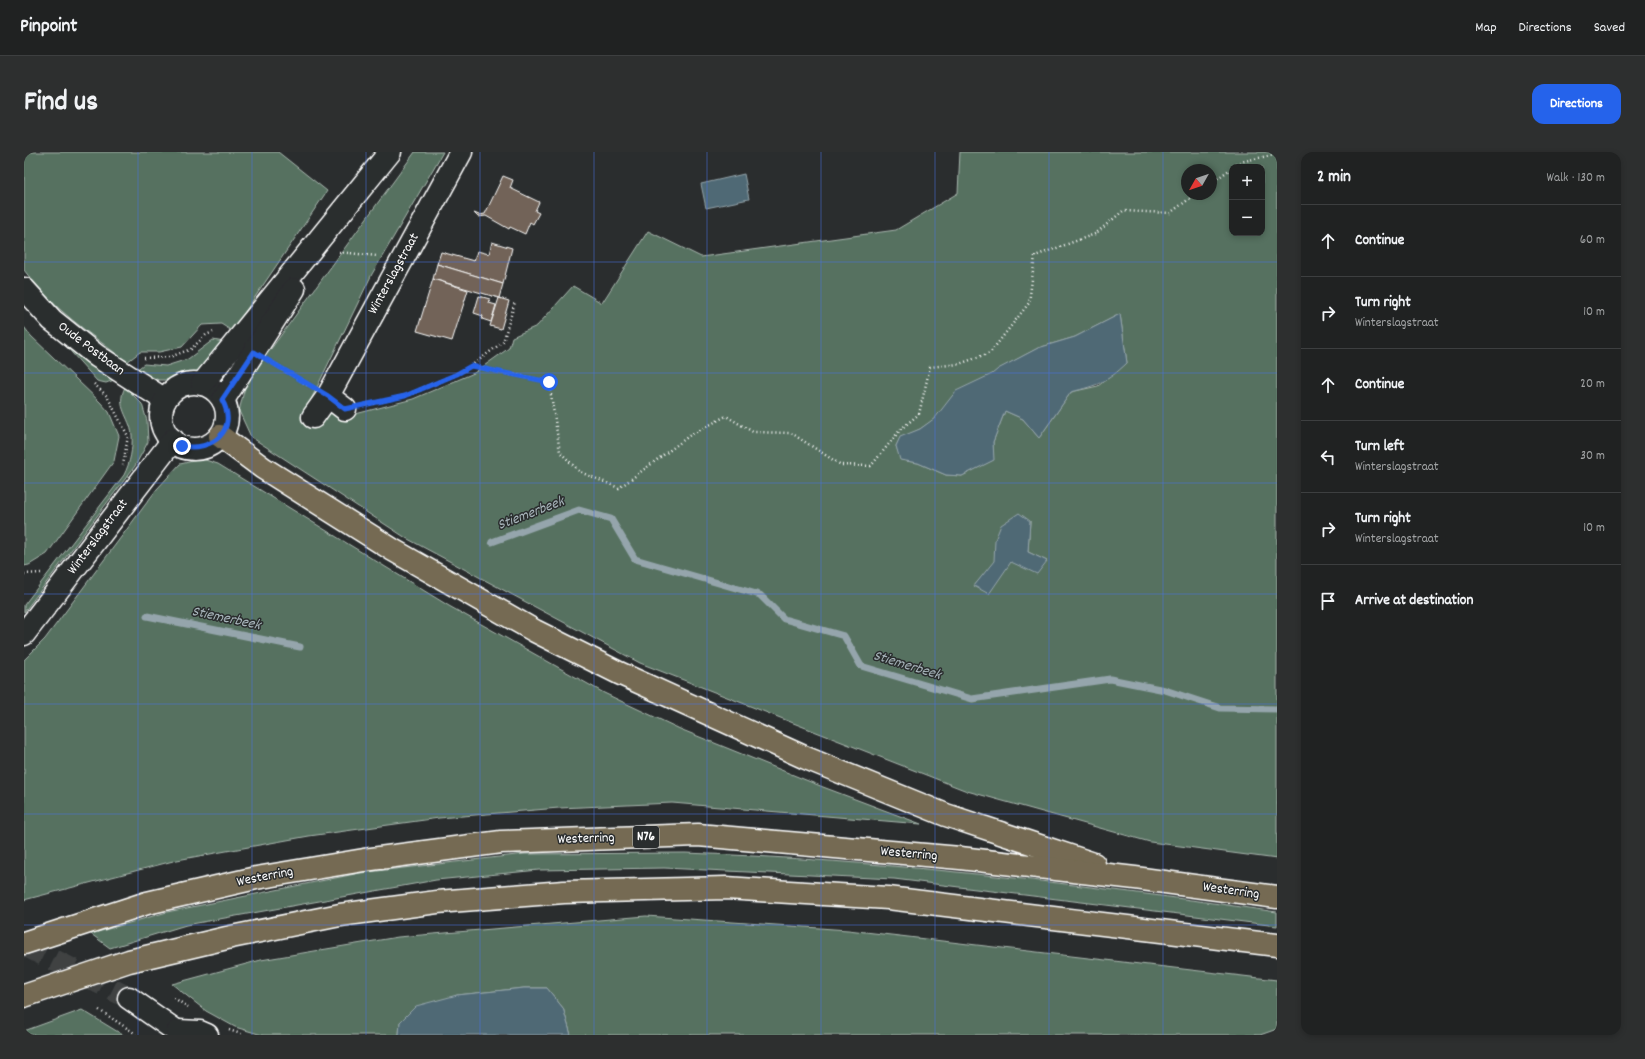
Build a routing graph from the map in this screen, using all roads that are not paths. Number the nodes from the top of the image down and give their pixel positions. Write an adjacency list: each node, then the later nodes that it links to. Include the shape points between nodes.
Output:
1 (390, 152): 3 (street)
2 (461, 152): 7 (street, Winterslagstraat)
3 (347, 205): 5 (street); 5 (street, via 318,251)
4 (24, 290): 8 (street, Oude Postbaan, via 52,320 97,356)
5 (246, 345): 6 (street); 9 (street)
6 (202, 384): 8 (street, via 181,385); 9 (street)
7 (328, 396): 10 (street); 11 (street, Winterslagstraat)
8 (165, 400): 13 (street, via 162,422)
9 (222, 400): 12 (street, via 227,415)
10 (345, 409)
11 (313, 417)
12 (220, 436): 13 (street, via 213,443 192,448 182,446); 15 (highway, via 263,468 392,550 535,631 619,673 806,758 946,814)
13 (173, 440): 14 (street, Winterslagstraat)
14 (24, 634)
15 (1135, 878): 16 (highway, Westerring / N76); 17 (highway, Westerring / N76, via 960,858 698,835 501,842 364,860 256,878 146,903)
16 (1277, 897)
17 (24, 943)
18 (1277, 945): 19 (highway, via 888,898 726,888 564,892 437,902 332,916 129,961)
19 (24, 996)
20 (129, 998): 21 (street)
21 (180, 1033): 22 (street, via 200,1032)
22 (207, 1035)

